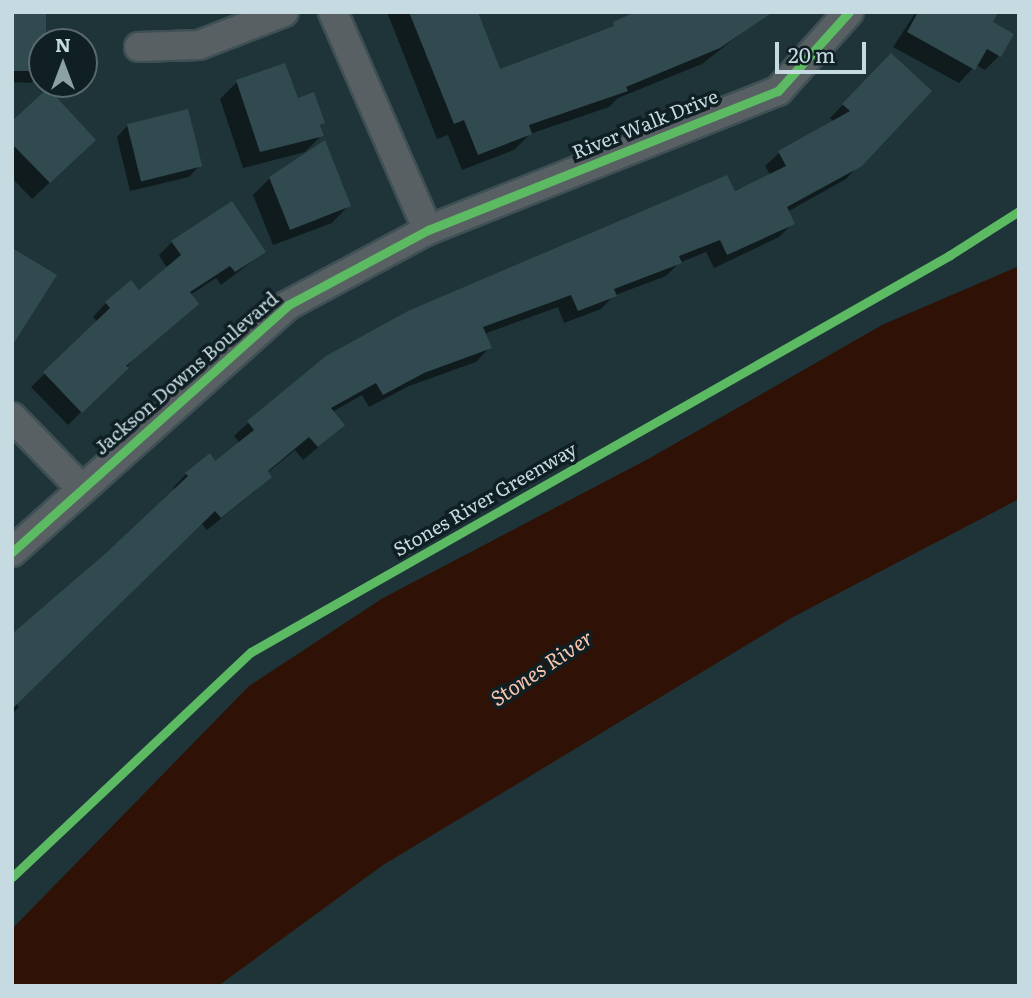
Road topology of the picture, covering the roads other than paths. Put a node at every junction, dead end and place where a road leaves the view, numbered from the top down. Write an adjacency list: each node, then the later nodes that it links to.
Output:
1 (284, 12): 4 (street)
2 (334, 12): 5 (street)
3 (849, 12): 5 (street, River Walk Drive)
4 (139, 47)
5 (428, 230): 7 (street, Jackson Downs Boulevard)
6 (12, 417): 7 (street)
7 (82, 489): 8 (street)
8 (12, 552)

